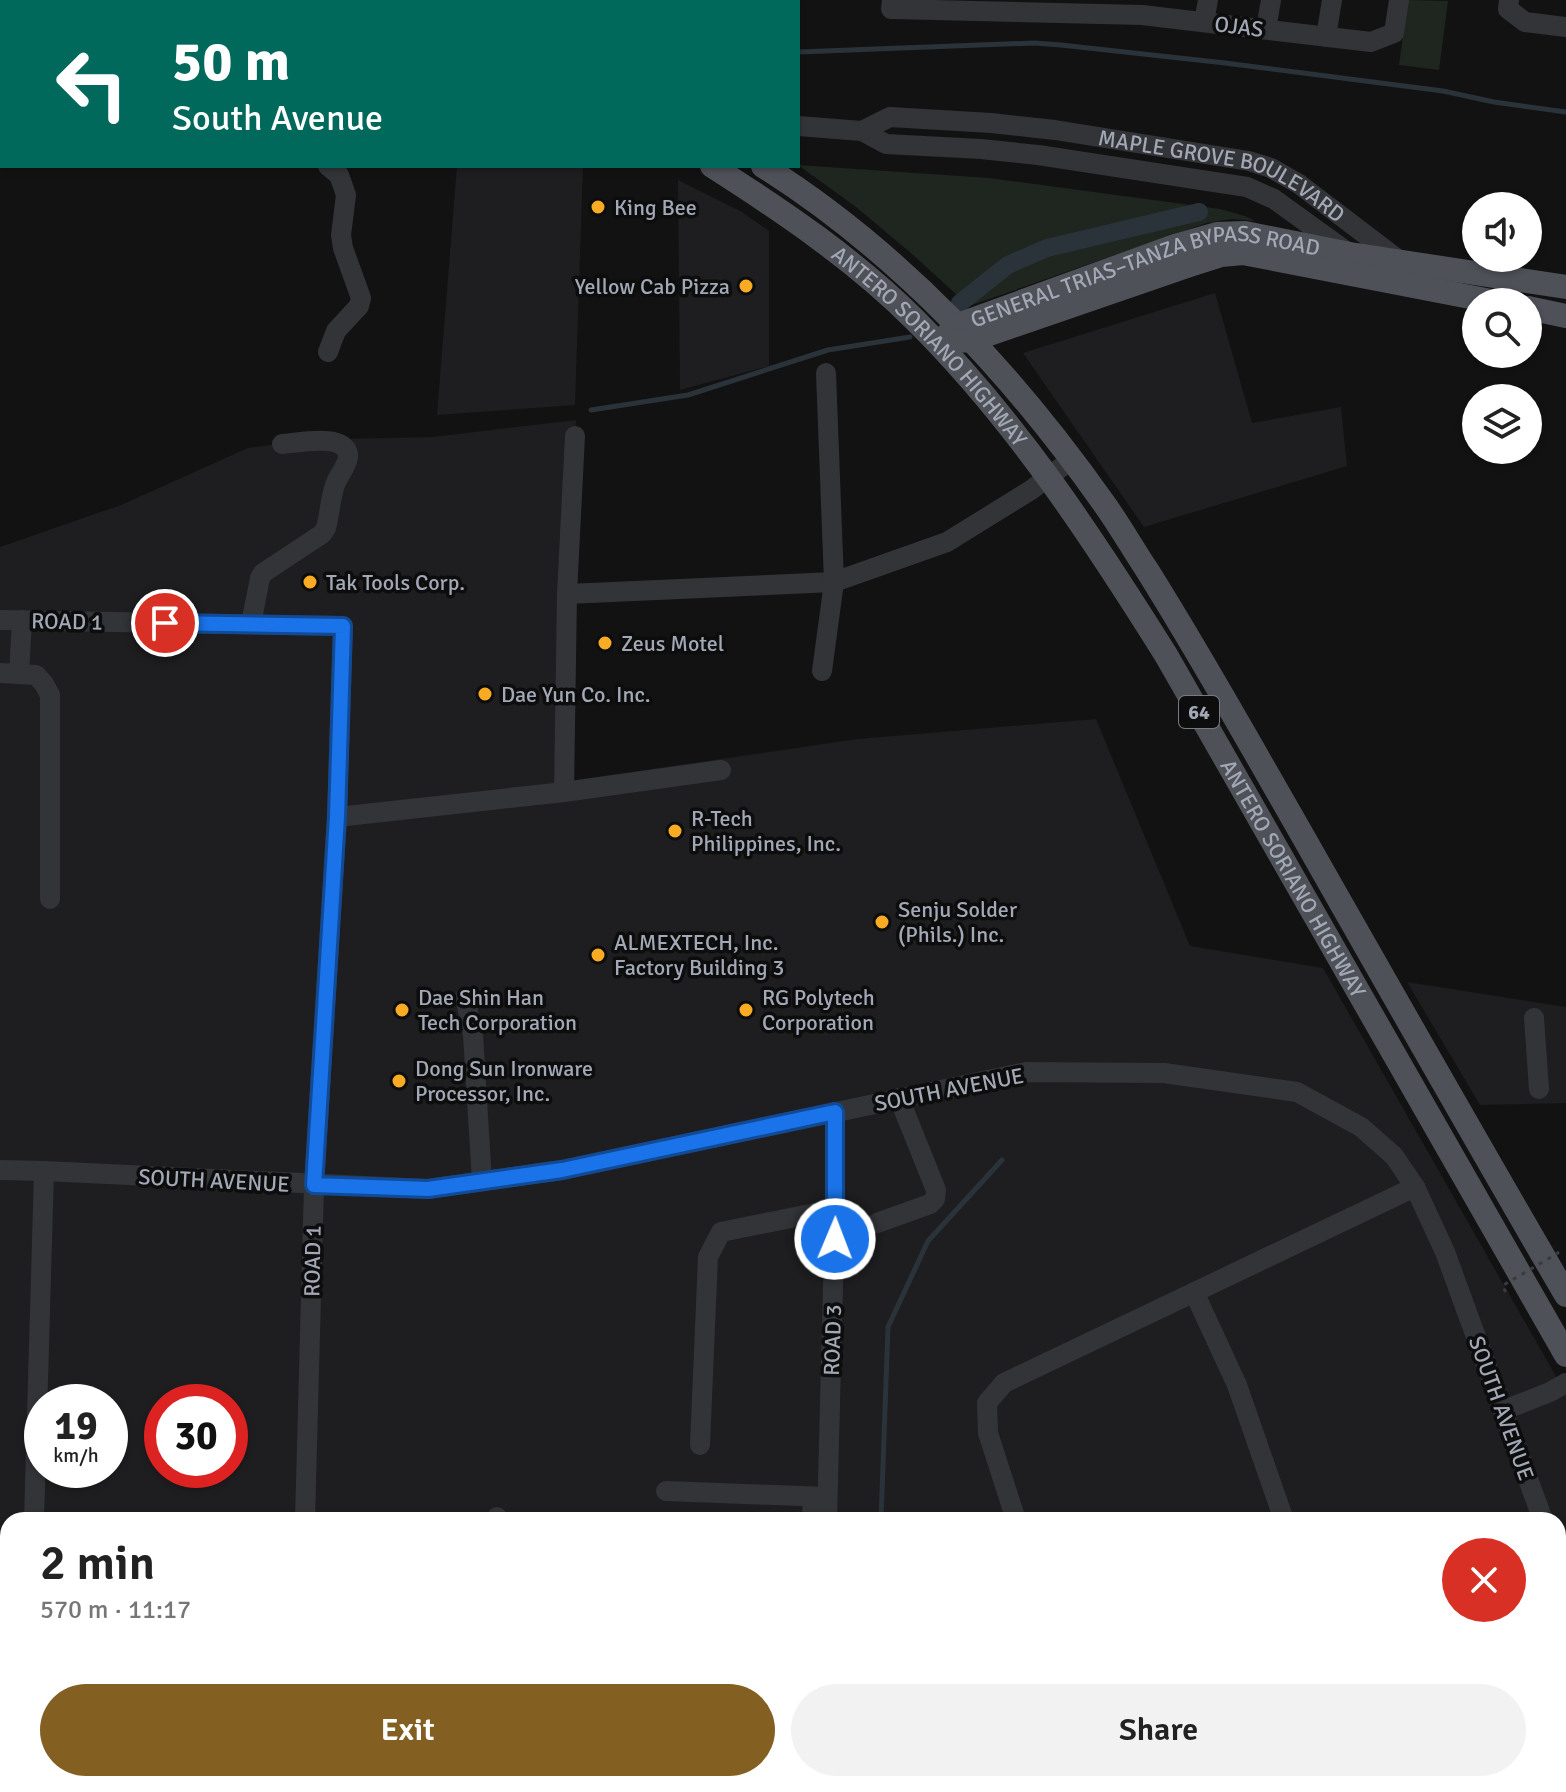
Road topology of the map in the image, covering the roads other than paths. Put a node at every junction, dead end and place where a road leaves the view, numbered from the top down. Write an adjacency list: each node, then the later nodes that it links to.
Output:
1 (1208, 0): 11 (street)
2 (1271, 0): 13 (street)
3 (1332, 0): 14 (street)
4 (1399, 0): 14 (street, OJAS)
5 (1509, 0): 12 (street)
6 (892, 4): 7 (street, OJAS)
7 (962, 5): 8 (street, OJAS)
8 (1028, 6): 9 (street, OJAS)
9 (1086, 7): 10 (street, OJAS)
10 (1144, 7): 11 (street, OJAS)
11 (1204, 22): 13 (street, OJAS)
12 (1566, 27)
13 (1266, 29): 14 (street, OJAS)
14 (1326, 37)
15 (800, 126): 16 (street, MAPLE GROVE BOULEVARD)
16 (862, 131): 20 (street, MAPLE GROVE BOULEVARD); 21 (street, MAPLE GROVE BOULEVARD)
17 (330, 168): 28 (street)
18 (715, 168): 27 (main road, ANTERO SORIANO HIGHWAY / 64)
19 (766, 168): 26 (main road, ANTERO SORIANO HIGHWAY / 64)
20 (1350, 254): 21 (main road, GENERAL TRIAS–TANZA BYPASS ROAD); 26 (main road, GENERAL TRIAS–TANZA BYPASS ROAD)
21 (1397, 271): 22 (main road, MAPLE GROVE BOULEVARD); 23 (main road, MAPLE GROVE BOULEVARD); 26 (main road, GENERAL TRIAS–TANZA BYPASS ROAD)
22 (1566, 287)
23 (1462, 291)
24 (1542, 311): 25 (main road)
25 (1566, 316)
26 (965, 332): 27 (main road, GENERAL TRIAS–TANZA BYPASS ROAD); 32 (main road, ANTERO SORIANO HIGHWAY / 64)
27 (938, 344): 33 (main road, ANTERO SORIANO HIGHWAY / 64)
28 (328, 352)
29 (826, 373): 34 (street)
30 (575, 436): 35 (street)
31 (282, 444): 38 (street)
32 (1071, 460): 33 (street); 58 (main road, ANTERO SORIANO HIGHWAY / 64)
33 (1048, 478): 34 (street); 59 (main road, ANTERO SORIANO HIGHWAY / 64)
34 (834, 582): 35 (street); 39 (street)
35 (567, 594): 42 (street)
36 (0, 620): 37 (street, ROAD 1)
37 (22, 620): 38 (street, ROAD 1); 40 (street)
38 (251, 624): 43 (street, ROAD 1)
39 (822, 671)
40 (10, 673): 44 (street)
41 (721, 770): 42 (street)
42 (564, 792): 43 (street)
43 (337, 817): 53 (street, ROAD 1)
44 (50, 899)
45 (465, 997): 52 (street)
46 (1534, 1018): 47 (street)
47 (1539, 1089)
48 (899, 1098): 49 (street, SOUTH AVENUE); 54 (street, SOUTH AVENUE); 56 (street)
49 (835, 1112): 52 (street, SOUTH AVENUE); 55 (street, ROAD 3)
50 (0, 1170): 51 (street, SOUTH AVENUE)
51 (44, 1171): 53 (street, SOUTH AVENUE); 65 (street)
52 (482, 1181): 53 (street, SOUTH AVENUE)
53 (314, 1185): 66 (street, ROAD 1)
54 (1415, 1187): 57 (street); 61 (street, SOUTH AVENUE)
55 (835, 1209): 62 (street); 64 (street, ROAD 3)
56 (877, 1223)
57 (1194, 1292): 69 (street); 70 (street)
58 (1566, 1295)
59 (1566, 1355)
60 (1566, 1383): 61 (street)
61 (1504, 1410): 71 (street, SOUTH AVENUE)
62 (700, 1445)
63 (666, 1491): 64 (street)
64 (820, 1497): 67 (street); 68 (street, ROAD 3)
65 (34, 1512)
66 (305, 1512)
67 (815, 1512)
68 (825, 1512)
69 (1013, 1512)
70 (1281, 1512)
71 (1540, 1512)

